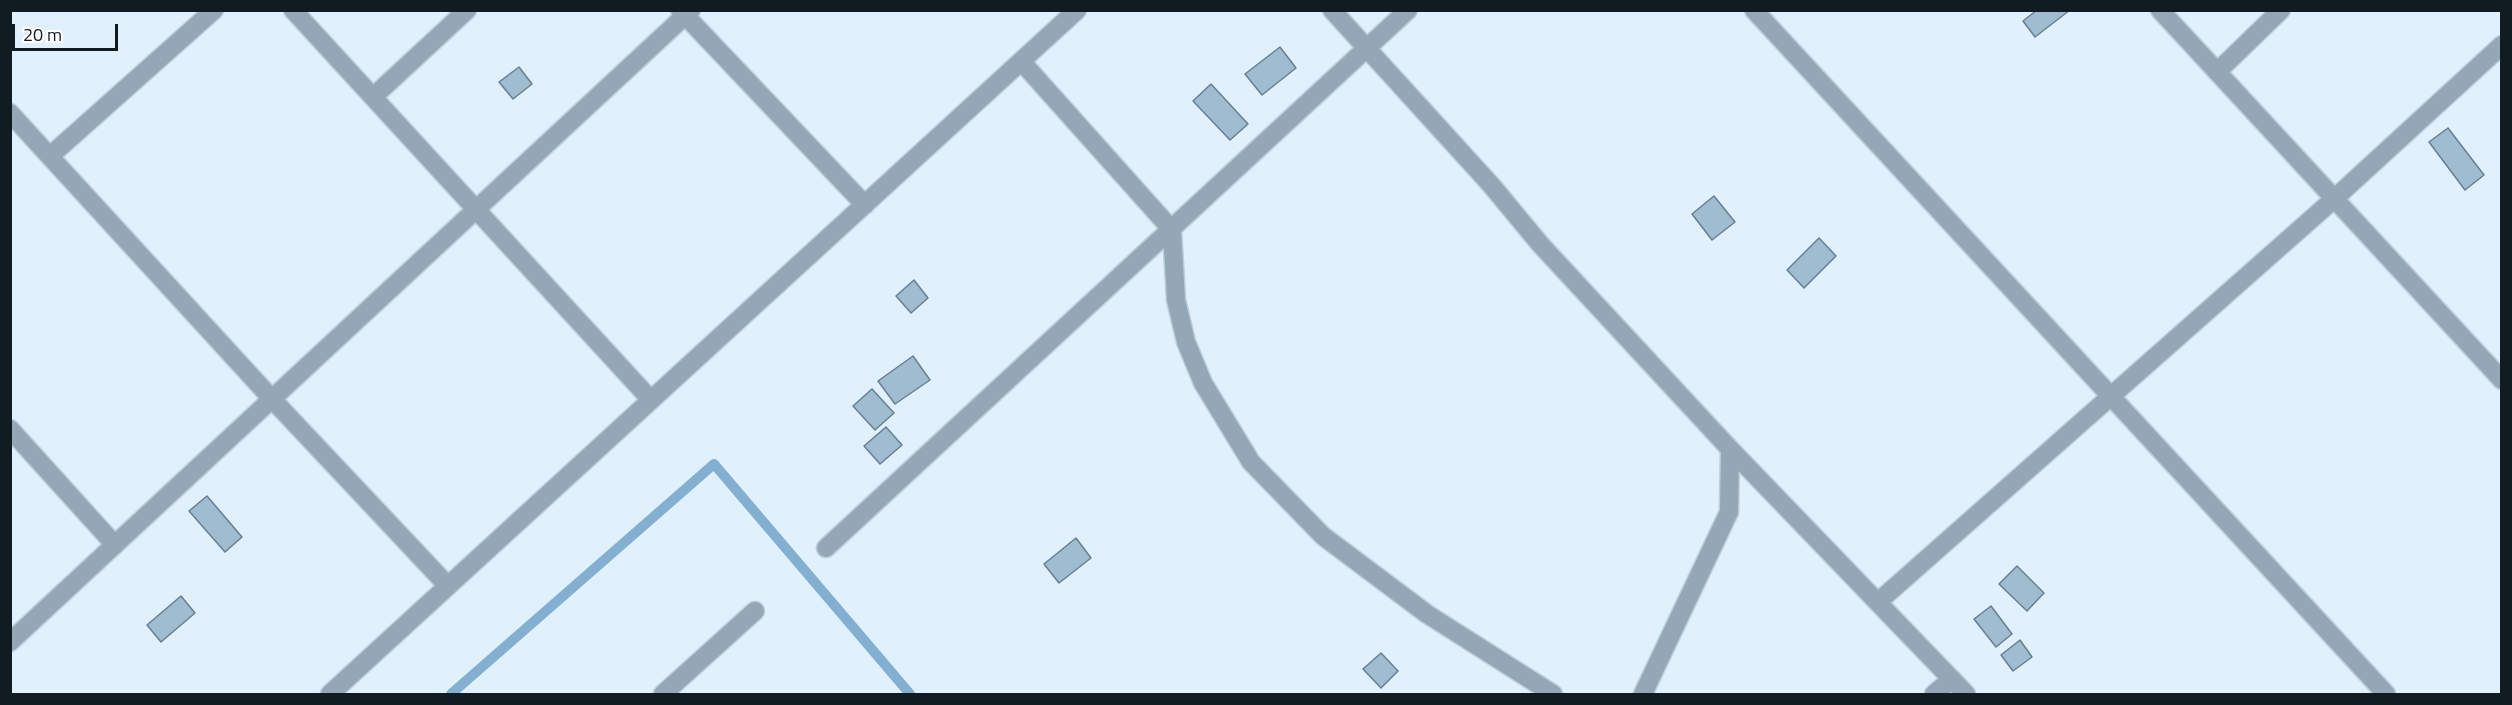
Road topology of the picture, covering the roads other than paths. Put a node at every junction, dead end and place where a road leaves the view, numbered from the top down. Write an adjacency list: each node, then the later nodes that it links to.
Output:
1 (214, 10): 17 (street)
2 (293, 10): 15 (street)
3 (467, 10): 15 (street)
4 (1077, 10): 13 (street)
5 (1332, 10): 12 (street)
6 (1408, 10): 12 (street)
7 (1754, 10): 23 (street)
8 (2160, 10): 14 (street)
9 (2281, 10): 14 (street)
10 (685, 12): 19 (street); 20 (street)
11 (2502, 45): 18 (street)
12 (1368, 48): 21 (street); 27 (street)
13 (1021, 61): 19 (street); 21 (street)
14 (2217, 72): 18 (street)
15 (373, 97): 20 (street)
16 (10, 113): 17 (street)
17 (50, 156): 24 (street)
18 (2334, 199): 22 (street); 23 (street)
19 (865, 205): 25 (street)
20 (476, 210): 24 (street); 25 (street)
21 (1172, 230): 29 (street); 37 (street)
22 (2502, 380)
23 (2112, 396): 31 (street); 41 (street)
24 (272, 399): 28 (street); 30 (street)
25 (651, 400): 30 (street)
26 (12, 435): 28 (street)
27 (1730, 448): 31 (street); 38 (street)
28 (115, 545): 33 (street)
29 (826, 548)
30 (448, 586): 35 (street)
31 (1878, 602): 34 (street)
32 (755, 611): 36 (street)
33 (10, 642)
34 (1952, 679): 39 (street); 40 (street)
35 (330, 694)
36 (663, 694)
37 (1553, 694)
38 (1643, 694)
39 (1934, 694)
40 (1966, 694)
41 (2386, 694)

